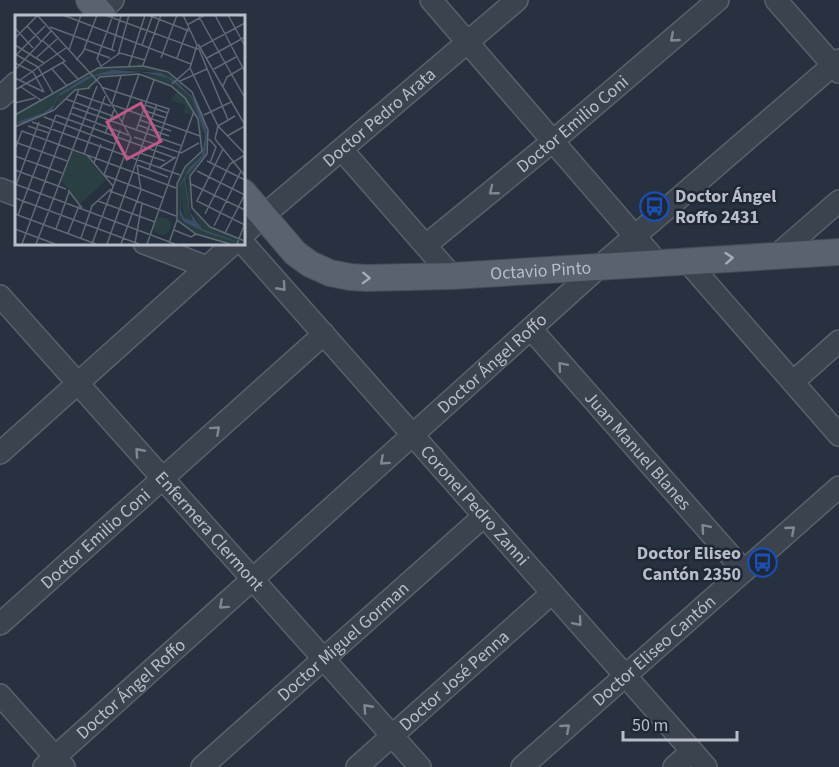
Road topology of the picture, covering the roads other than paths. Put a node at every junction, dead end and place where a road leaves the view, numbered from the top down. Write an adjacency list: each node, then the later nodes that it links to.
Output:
1 (431, 0): 5 (street)
2 (518, 0): 5 (street, Doctor Pedro Arata)
3 (718, 0): 9 (street, Doctor Emilio Coni, one-way to 9)
4 (776, 0): 6 (street)
5 (468, 42): 9 (street); 10 (street, Doctor Pedro Arata)
6 (837, 66): 17 (street, Doctor Ángel Roffo)
7 (15, 84): 8 (street)
8 (0, 98)
9 (553, 141): 17 (street); 21 (street, Doctor Emilio Coni, one-way to 21)
10 (342, 150): 15 (street, Doctor Pedro Arata); 21 (street)
11 (0, 189): 13 (street)
12 (244, 193): 15 (main road)
13 (15, 195)
14 (839, 201): 23 (street)
15 (263, 216): 16 (street, Doctor Pedro Arata); 28 (main road, Octavio Pinto, one-way to 28)
16 (244, 234)
17 (635, 237): 25 (street); 27 (street, Doctor Ángel Roffo)
18 (147, 244): 26 (street)
19 (233, 244): 26 (street)
20 (244, 244): 31 (street, Coronel Pedro Zanni, one-way to 31)
21 (426, 245): 28 (street)
22 (839, 252): 23 (main road, Octavio Pinto)
23 (777, 255): 24 (main road, Octavio Pinto, one-way to 23)
24 (687, 261): 25 (main road, Octavio Pinto); 33 (street)
25 (658, 263): 27 (main road, Octavio Pinto)
26 (207, 267): 34 (street)
27 (599, 267): 28 (main road, Octavio Pinto); 30 (street, Doctor Ángel Roffo)
28 (452, 276)
29 (0, 296): 34 (street, Enfermera Clermont)
30 (531, 329): 35 (street, Doctor Ángel Roffo); 41 (street, Juan Manuel Blanes, one-way to 30)
31 (324, 334): 35 (street, Coronel Pedro Zanni); 38 (street, Doctor Emilio Coni, one-way to 31)
32 (839, 341): 33 (street)
33 (793, 382): 36 (street)
34 (78, 383): 37 (street); 38 (street, Enfermera Clermont, one-way to 34)
35 (413, 435): 40 (street, Coronel Pedro Zanni); 42 (street, Doctor Ángel Roffo, one-way to 42)
36 (839, 435)
37 (0, 453)
38 (162, 478): 42 (street, Enfermera Clermont); 44 (street, Doctor Emilio Coni)
39 (839, 487): 41 (street, Doctor Eliseo Cantón, one-way to 39)
40 (484, 516): 43 (street, Coronel Pedro Zanni); 45 (street, Doctor Miguel Gorman)
41 (744, 571): 46 (street, Doctor Eliseo Cantón)
42 (252, 579): 45 (street, Enfermera Clermont); 50 (street, Doctor Ángel Roffo, one-way to 50)
43 (552, 593): 46 (street, Coronel Pedro Zanni, one-way to 46); 48 (street, Doctor José Penna)
44 (0, 624)
45 (323, 659): 48 (street, Enfermera Clermont, one-way to 45); 51 (street, Doctor Miguel Gorman)
46 (626, 676): 49 (street, Coronel Pedro Zanni); 54 (street, Doctor Eliseo Cantón, one-way to 46)
47 (0, 695): 50 (street)
48 (392, 736): 52 (street, Doctor José Penna); 53 (street, Enfermera Clermont)
49 (699, 759): 55 (street)
50 (54, 764)
51 (202, 767)
52 (357, 767)
53 (420, 767)
54 (522, 767)
55 (674, 767)

